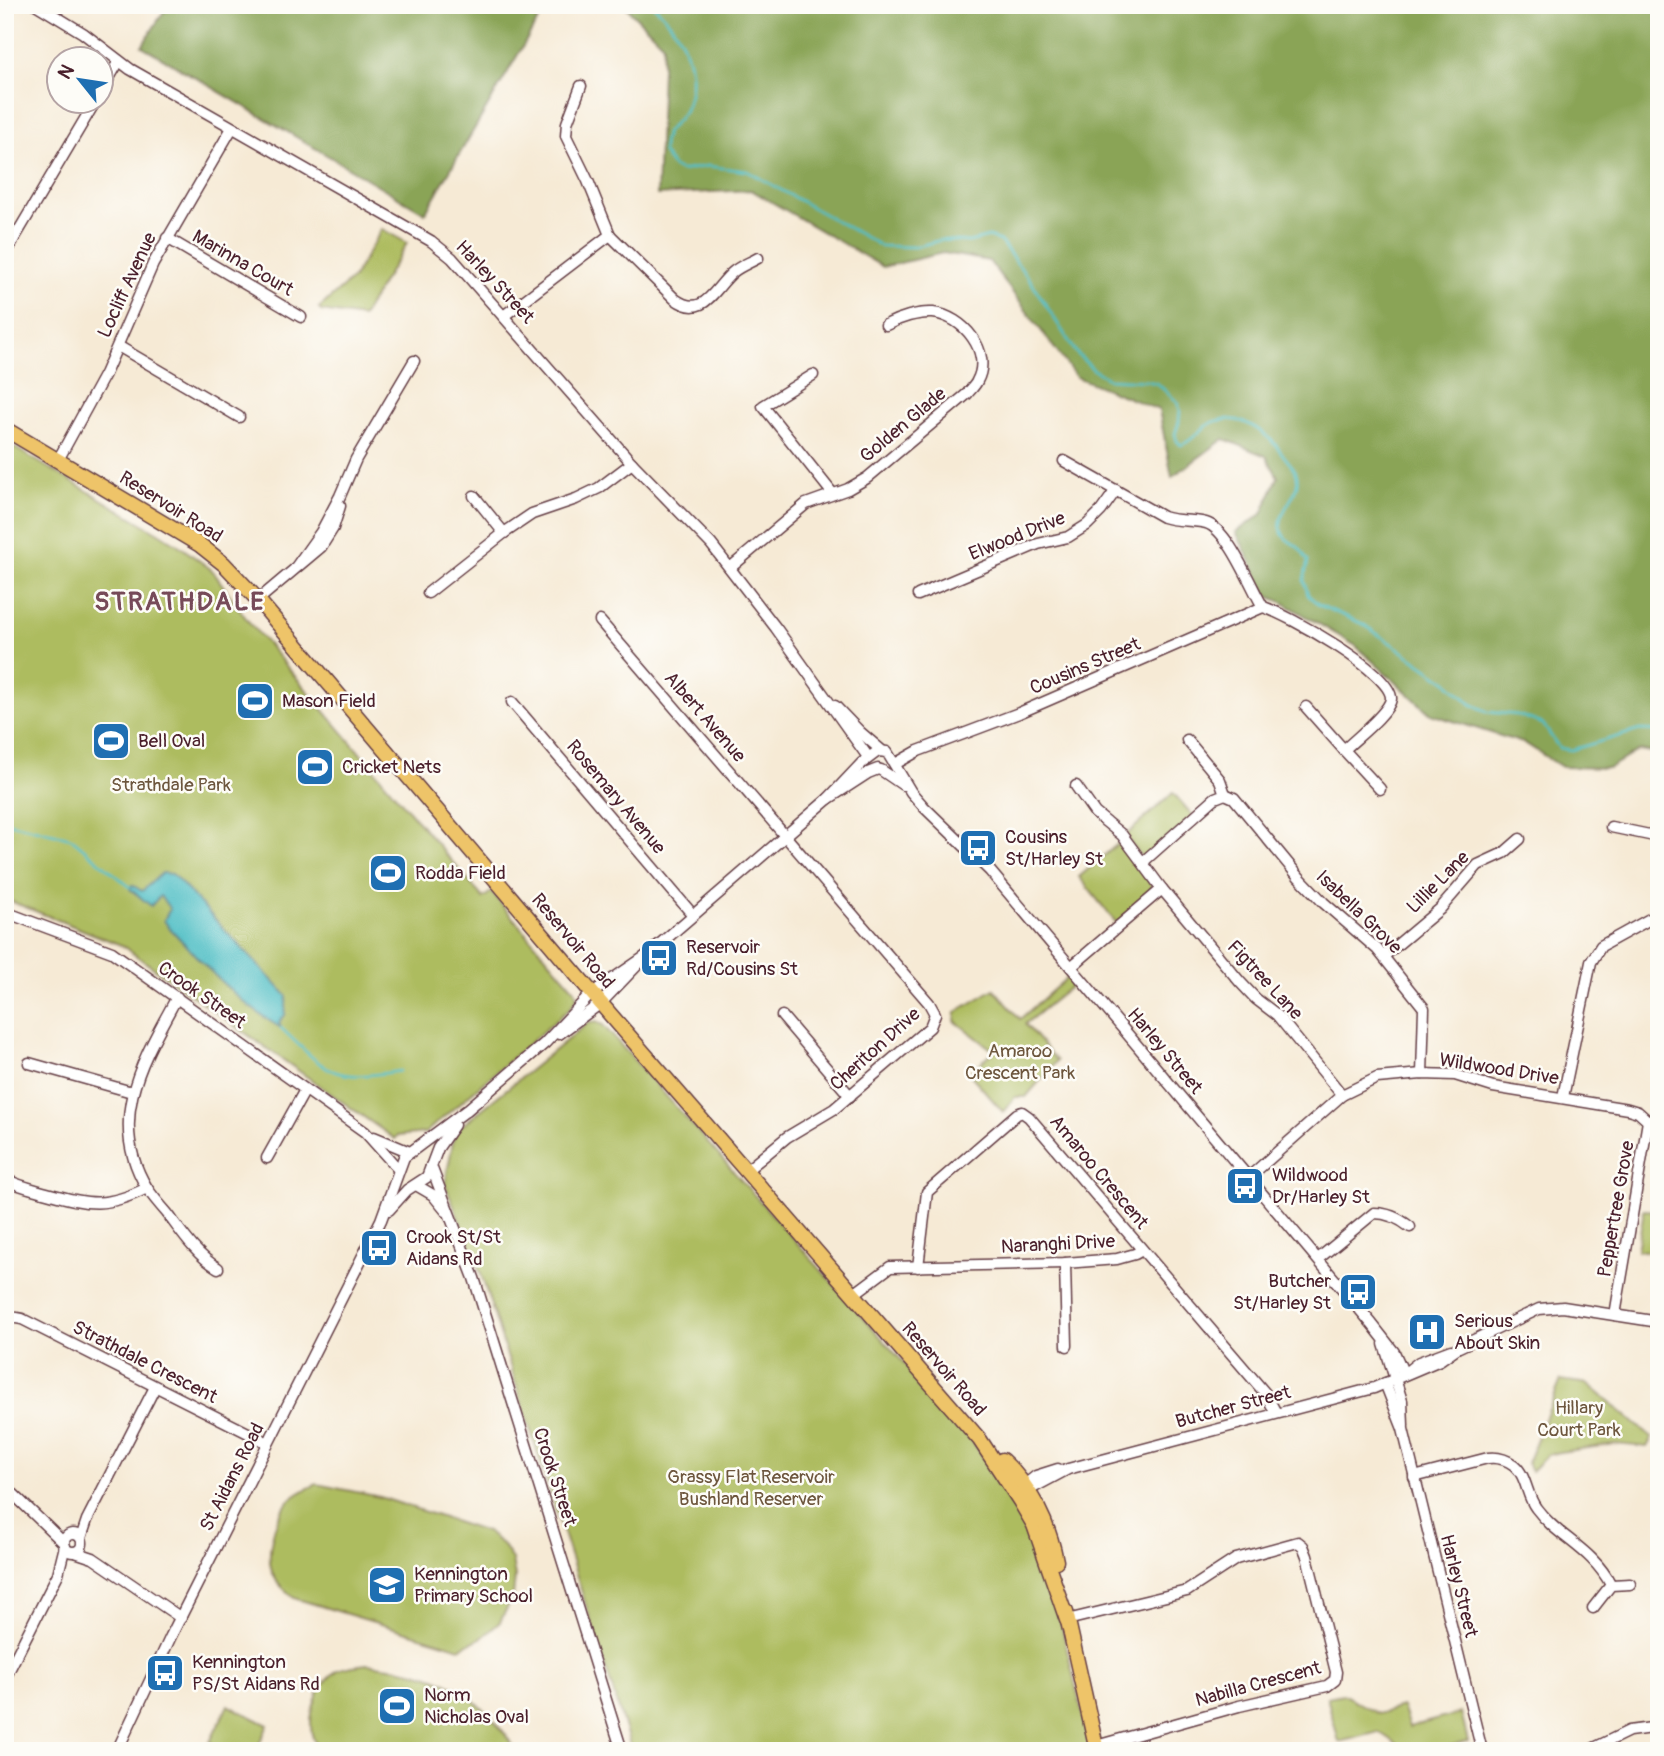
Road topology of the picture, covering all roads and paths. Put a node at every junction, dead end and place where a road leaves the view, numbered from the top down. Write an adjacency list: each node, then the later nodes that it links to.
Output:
1 (37, 5): 2 (street, Harley Street)
2 (119, 61): 3 (street); 6 (street, Harley Street)
3 (116, 66)
4 (581, 86): 7 (street)
5 (87, 116): 9 (street)
6 (232, 128): 8 (street, Locliff Avenue); 11 (street, Harley Street)
7 (610, 235): 10 (street); 11 (street)
8 (167, 239): 12 (street, Marinna Court); 14 (street, Locliff Avenue)
9 (5, 254)
10 (758, 258)
11 (505, 315): 21 (street, Harley Street)
12 (301, 317)
13 (886, 325): 23 (street, Golden Glade)
14 (118, 346): 17 (street); 19 (street, Locliff Avenue)
15 (414, 361): 29 (street)
16 (813, 375): 23 (street)
17 (239, 417)
18 (5, 429): 19 (main road, Reservoir Road)
19 (58, 460): 29 (main road, Reservoir Road)
20 (1064, 461): 22 (street)
21 (632, 463): 25 (street); 26 (street, Harley Street)
22 (1116, 490): 28 (street, Elwood Drive); 30 (street)
23 (833, 494): 26 (street, Golden Glade)
24 (474, 496): 25 (street)
25 (504, 533): 27 (street)
26 (730, 568): 32 (street, Harley Street)
27 (428, 593)
28 (918, 595)
29 (258, 600): 59 (main road, Reservoir Road)
30 (1263, 607): 36 (street); 38 (street, Cousins Street)
31 (600, 621): 48 (street, Albert Avenue)
32 (828, 699): 37 (street, Harley Street); 39 (street, Harley Street)
33 (512, 702): 55 (street, Rosemary Avenue)
34 (1306, 707): 36 (street)
35 (1187, 740): 45 (street, Isabella Grove)
36 (1344, 750): 43 (street)
37 (883, 751): 38 (street, Cousins Street); 39 (street); 40 (street, Harley Street)
38 (918, 751): 40 (street, Cousins Street)
39 (868, 758): 41 (street, Harley Street); 46 (street)
40 (895, 765): 41 (street, Cousins Street); 44 (street, Harley Street)
41 (880, 770): 44 (street, Harley Street); 46 (street)
42 (1076, 786): 51 (street, Figtree Lane)
43 (1380, 789)
44 (911, 792): 57 (street, Harley Street)
45 (1225, 794): 51 (street); 56 (street, Isabella Grove)
46 (828, 799): 48 (street)
47 (1611, 827): 49 (street)
48 (784, 836): 55 (street); 66 (street, Cheriton Drive)
49 (1659, 837)
50 (1520, 839): 56 (street, Lillie Lane)
51 (1143, 863): 52 (street, Figtree Lane)
52 (1162, 889): 57 (street); 65 (street, Figtree Lane)
53 (5, 912): 58 (street, Crook Street)
54 (1659, 914): 67 (street)
55 (693, 915): 59 (street)
56 (1384, 956): 62 (street, Isabella Grove)
57 (1071, 967): 76 (street, Harley Street)
58 (177, 997): 63 (street, Crook Street); 64 (street)
59 (597, 998): 68 (street); 75 (main road, Reservoir Road)
60 (782, 1016): 66 (street)
61 (29, 1063): 64 (street)
62 (1422, 1074): 65 (street, Wildwood Drive); 67 (street, Wildwood Drive)
63 (305, 1090): 70 (street, Crook Street); 72 (street)
64 (132, 1092): 79 (street)
65 (1342, 1095): 76 (street, Wildwood Drive)
66 (850, 1096): 75 (street, Cheriton Drive)
67 (1563, 1097): 69 (street, Wildwood Drive)
68 (467, 1110): 71 (street); 73 (street)
69 (1654, 1119): 89 (street, Peppertree Grove)
70 (365, 1132): 71 (street, Crook Street); 74 (street, Crook Street)
71 (411, 1152): 73 (street); 74 (street)
72 (267, 1158)
73 (431, 1166): 78 (street); 80 (street, Crook Street)
74 (398, 1170): 78 (street); 81 (street, St Aidans Road)
75 (747, 1170): 88 (main road, Reservoir Road)
76 (1248, 1178): 84 (street, Harley Street)
77 (5, 1179): 79 (street)
78 (415, 1185): 80 (street, Crook Street); 81 (street, St Aidans Road)
79 (147, 1188): 87 (street)
80 (450, 1216): 110 (street, Crook Street)
81 (381, 1220): 96 (street, St Aidans Road)
82 (1410, 1227): 84 (street)
83 (1142, 1250): 85 (street, Naranghi Drive); 86 (street, Amaroo Crescent); 95 (street, Naranghi Drive)
84 (1318, 1259): 93 (street, Harley Street)
85 (1065, 1263): 86 (street, Naranghi Drive); 92 (street)
86 (918, 1267): 88 (street, Naranghi Drive)
87 (218, 1268)
88 (854, 1294): 99 (main road, Reservoir Road)
89 (1615, 1315): 91 (street, Butcher Street); 93 (street, Butcher Street)
90 (5, 1320): 94 (street, Strathdale Crescent)
91 (1659, 1322)
92 (1067, 1346)
93 (1395, 1379): 95 (street, Butcher Street); 97 (street, Harley Street)
94 (155, 1387): 96 (street, Strathdale Crescent); 100 (street)
95 (1276, 1413): 99 (street, Butcher Street)
96 (268, 1443): 104 (street, St Aidans Road)
97 (1414, 1477): 102 (street); 111 (street, Harley Street)
98 (5, 1486): 100 (street)
99 (1022, 1490): 105 (main road, Reservoir Road)
100 (73, 1543): 104 (street); 106 (street)
101 (1630, 1584): 102 (street)
102 (1611, 1585): 103 (street)
103 (1593, 1608)
104 (181, 1618): 109 (street, St Aidans Road)
105 (1067, 1620): 108 (main road, Reservoir Road); 108 (street, Nabilla Crescent)
106 (5, 1678)
107 (1659, 1727): 112 (street)
108 (1097, 1748)
109 (117, 1751)
110 (622, 1751)
111 (1482, 1751)
112 (1588, 1751)

